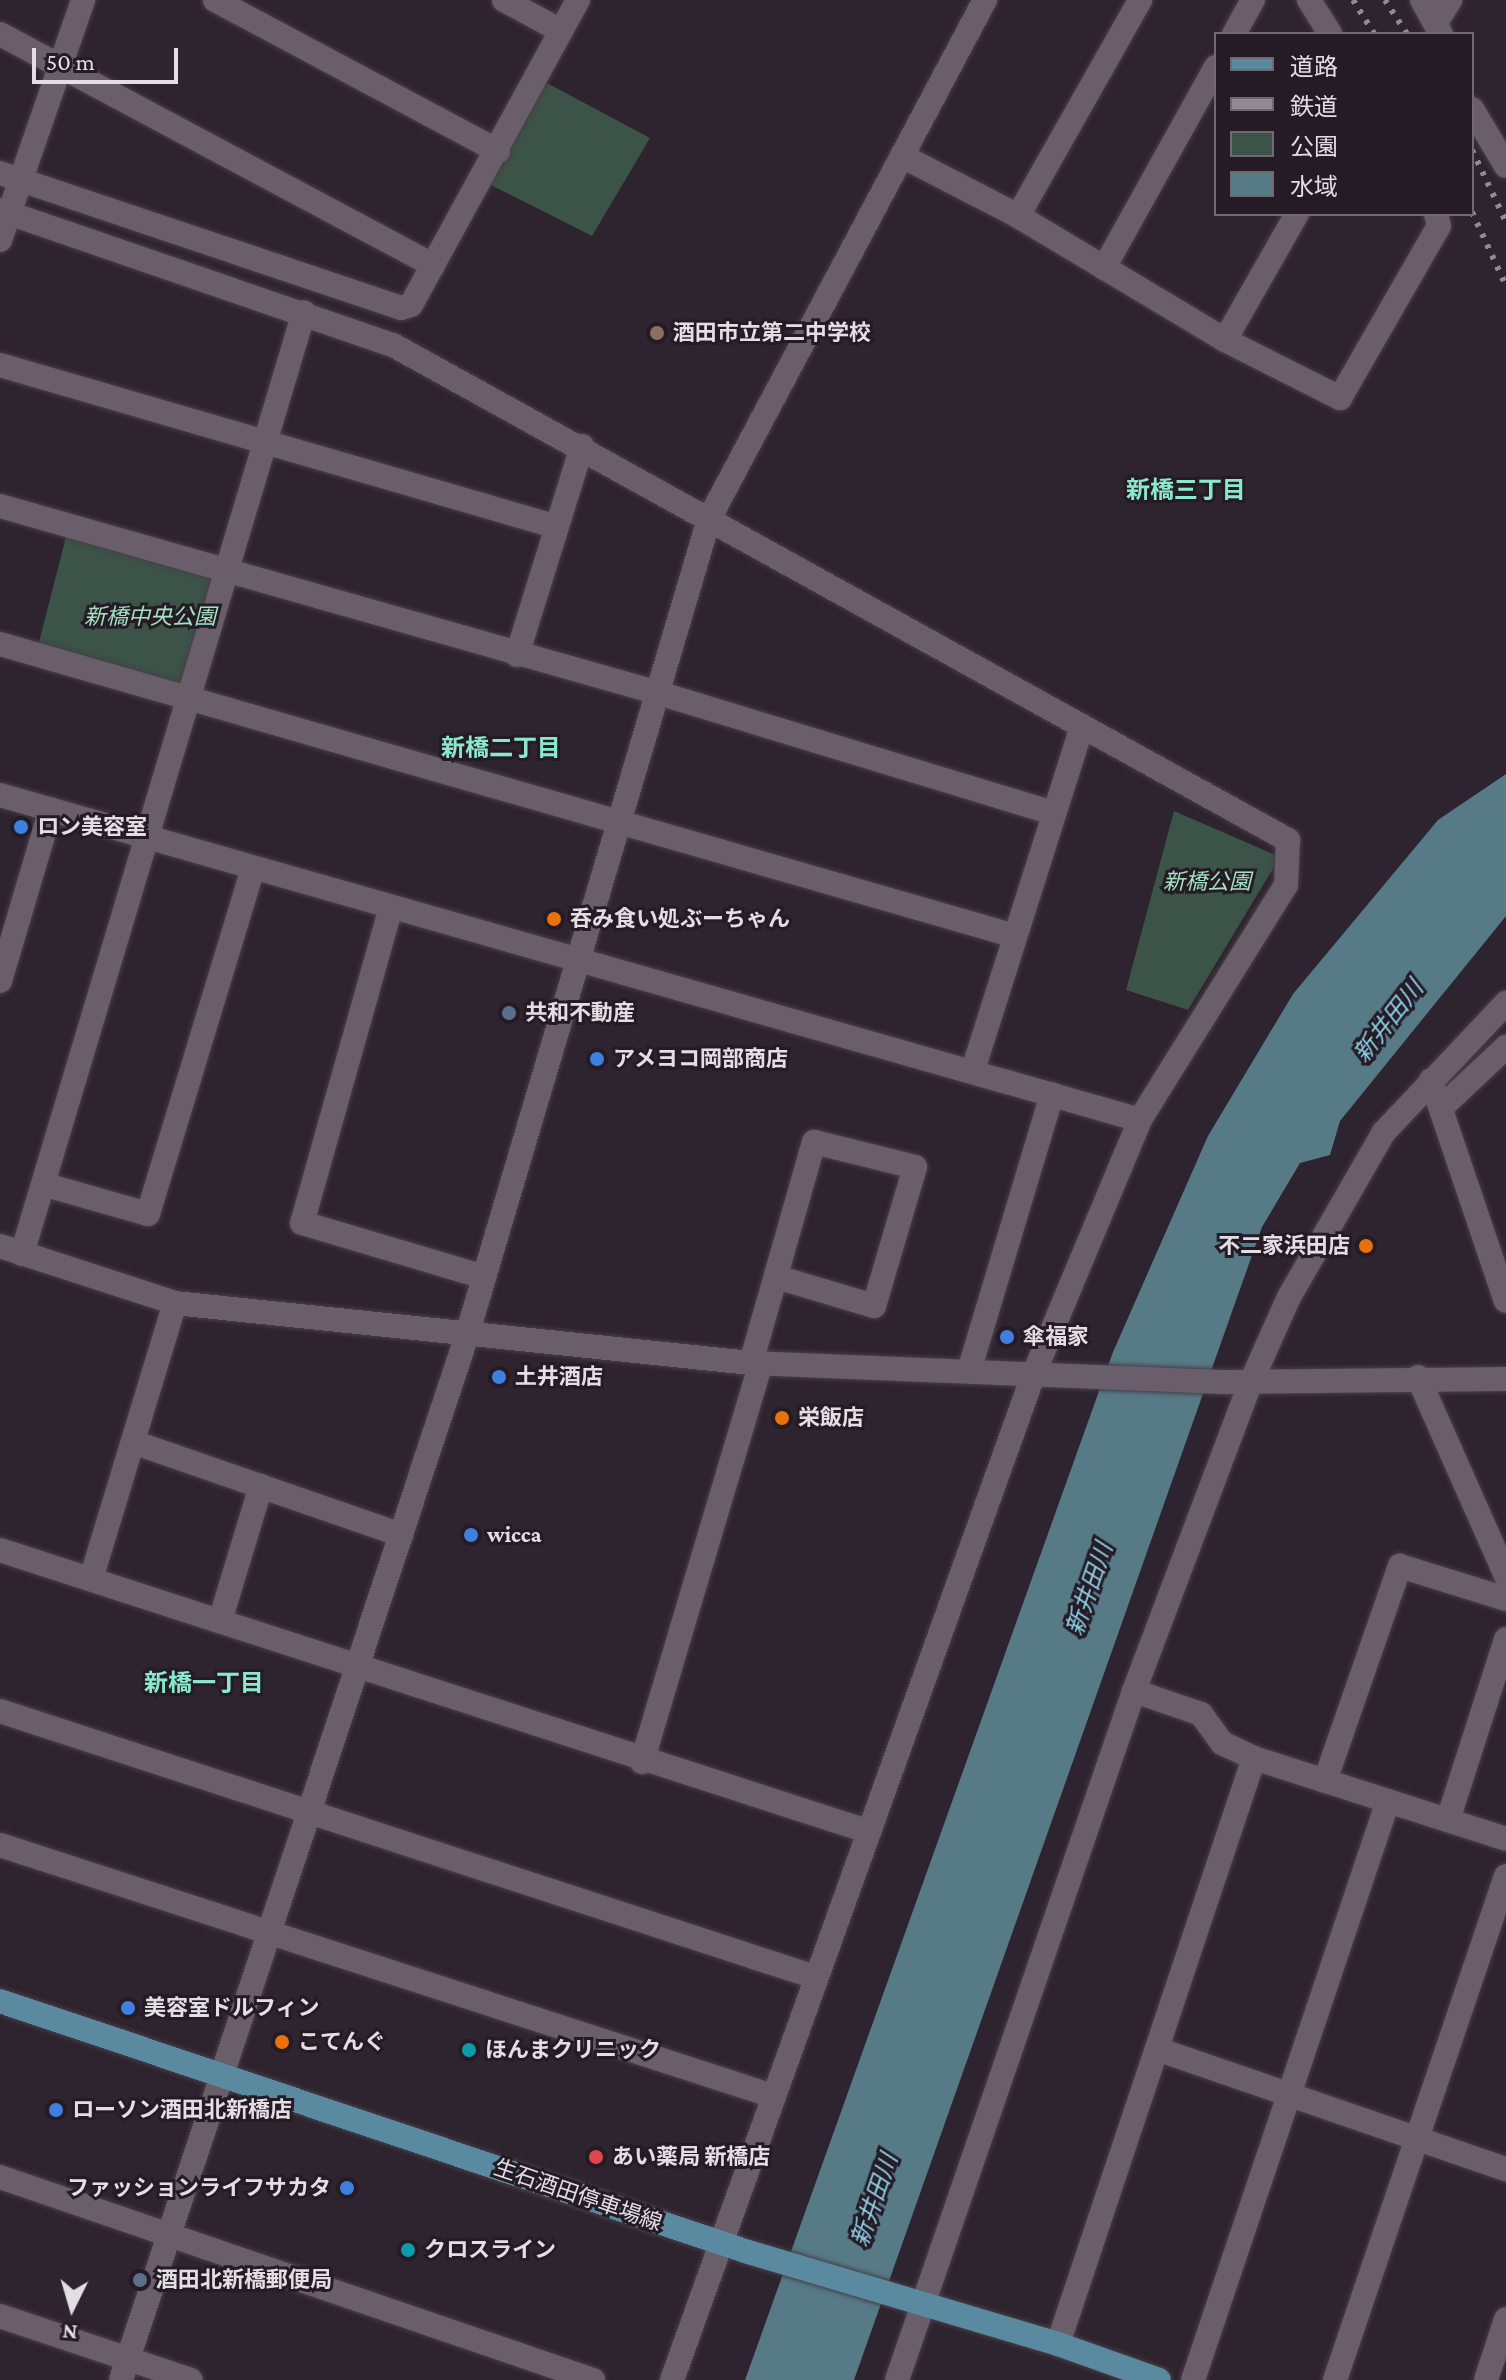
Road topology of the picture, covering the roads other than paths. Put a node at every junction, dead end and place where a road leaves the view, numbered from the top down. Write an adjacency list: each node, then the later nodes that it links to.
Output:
1 (83, 0): 16 (street)
2 (215, 0): 19 (street)
3 (504, 0): 12 (street)
4 (578, 0): 12 (street)
5 (985, 0): 20 (street)
6 (1140, 0): 24 (street)
7 (1253, 0): 13 (street)
8 (1309, 0): 14 (street)
9 (1422, 0): 11 (street)
10 (1450, 0): 11 (street)
11 (1439, 28)
12 (561, 31): 19 (street)
13 (1235, 32)
14 (1329, 32)
15 (0, 34): 16 (street)
16 (59, 67): 22 (street); 28 (street)
17 (1214, 71): 29 (street)
18 (1474, 112): 21 (street)
19 (498, 151): 28 (street)
20 (902, 156): 24 (street); 38 (street)
21 (1506, 166)
22 (10, 177): 23 (street); 30 (street)
23 (4, 212): 27 (street); 31 (street)
24 (1018, 216): 29 (street)
25 (1296, 216): 32 (street)
26 (1436, 216): 32 (street)
27 (0, 240)
28 (433, 265): 30 (street)
29 (1104, 268): 32 (street)
30 (401, 308): 33 (street)
31 (304, 312): 33 (street); 35 (street)
32 (1225, 340)
33 (393, 345): 36 (street)
34 (0, 365): 35 (street)
35 (267, 443): 39 (street); 40 (street)
36 (582, 446): 38 (street); 39 (street)
37 (0, 506): 40 (street)
38 (709, 519): 43 (street); 45 (street)
39 (554, 526): 42 (street)
40 (229, 572): 42 (street); 44 (street)
41 (0, 644): 44 (street)
42 (517, 655): 43 (street)
43 (655, 692): 48 (street); 49 (street)
44 (192, 700): 49 (street); 50 (street)
45 (1082, 726): 48 (street); 62 (street)
46 (0, 795): 47 (street)
47 (51, 809): 50 (street); 55 (street)
48 (1054, 813): 53 (street)
49 (617, 821): 53 (street); 54 (street)
50 (149, 837): 51 (street); 63 (street)
51 (253, 869): 52 (street); 63 (street)
52 (391, 907): 54 (street); 65 (street)
53 (1015, 936): 58 (street)
54 (579, 962): 58 (street); 65 (street)
55 (0, 981)
56 (1506, 1003): 59 (street)
57 (1506, 1047): 61 (street)
58 (973, 1070): 60 (street)
59 (1431, 1080): 61 (street); 75 (street)
60 (1052, 1094): 62 (street); 71 (street)
61 (1442, 1107): 67 (street)
62 (1140, 1120): 72 (street)
63 (46, 1185): 64 (street)
64 (11, 1250): 68 (street)
65 (484, 1277): 69 (street)
66 (777, 1277): 66 (street); 70 (street)
67 (1505, 1296)
68 (175, 1303): 69 (street); 76 (street)
69 (467, 1335): 70 (street); 78 (street)
70 (756, 1364): 71 (street); 89 (street)
71 (969, 1371): 72 (street)
72 (1034, 1373): 75 (street); 94 (street)
73 (1418, 1377): 74 (street); 75 (street); 80 (street)
74 (1506, 1379)
75 (1240, 1382): 86 (street)
76 (133, 1442): 77 (street); 81 (street)
77 (261, 1486): 78 (street); 83 (street)
78 (401, 1535): 85 (street)
79 (0, 1550): 81 (street)
80 (1506, 1576)
81 (91, 1579): 83 (street)
82 (1506, 1599): 90 (street)
83 (220, 1621): 85 (street)
84 (1506, 1639): 93 (street)
85 (357, 1666): 89 (street); 92 (street)
86 (1134, 1691): 88 (street); 110 (street)
87 (0, 1711): 92 (street)
88 (1254, 1758): 90 (street); 101 (street)
89 (642, 1762): 94 (street)
90 (1325, 1781): 91 (street)
91 (1388, 1801): 93 (street); 104 (street)
92 (309, 1812): 98 (street); 99 (street)
93 (1448, 1820): 95 (street)
94 (867, 1831): 99 (street)
95 (1506, 1839)
96 (0, 1845): 98 (street)
97 (1506, 1876): 105 (street)
98 (270, 1933): 102 (street); 103 (street)
99 (815, 1977): 103 (street)
100 (0, 2001): 102 (main road, 生石酒田停車場線)
101 (1157, 2049): 104 (street); 113 (street)
102 (222, 2075): 108 (street); 109 (main road, 生石酒田停車場線)
103 (773, 2096): 109 (street)
104 (1287, 2096): 105 (street); 120 (street)
105 (1416, 2140): 106 (street); 121 (street)
106 (1506, 2169)
107 (0, 2177): 108 (street)
108 (169, 2236): 114 (street); 116 (street)
109 (721, 2243): 110 (main road, 生石酒田停車場線); 117 (street)
110 (914, 2300): 113 (main road, 生石酒田停車場線); 118 (street)
111 (0, 2316): 114 (street)
112 (1506, 2319): 122 (street)
113 (1058, 2344): 119 (main road, 生石酒田停車場線)
114 (124, 2369): 115 (street)
115 (191, 2380)
116 (593, 2380)
117 (672, 2380)
118 (897, 2380)
119 (1159, 2380)
120 (1193, 2380)
121 (1335, 2380)
122 (1486, 2380)

